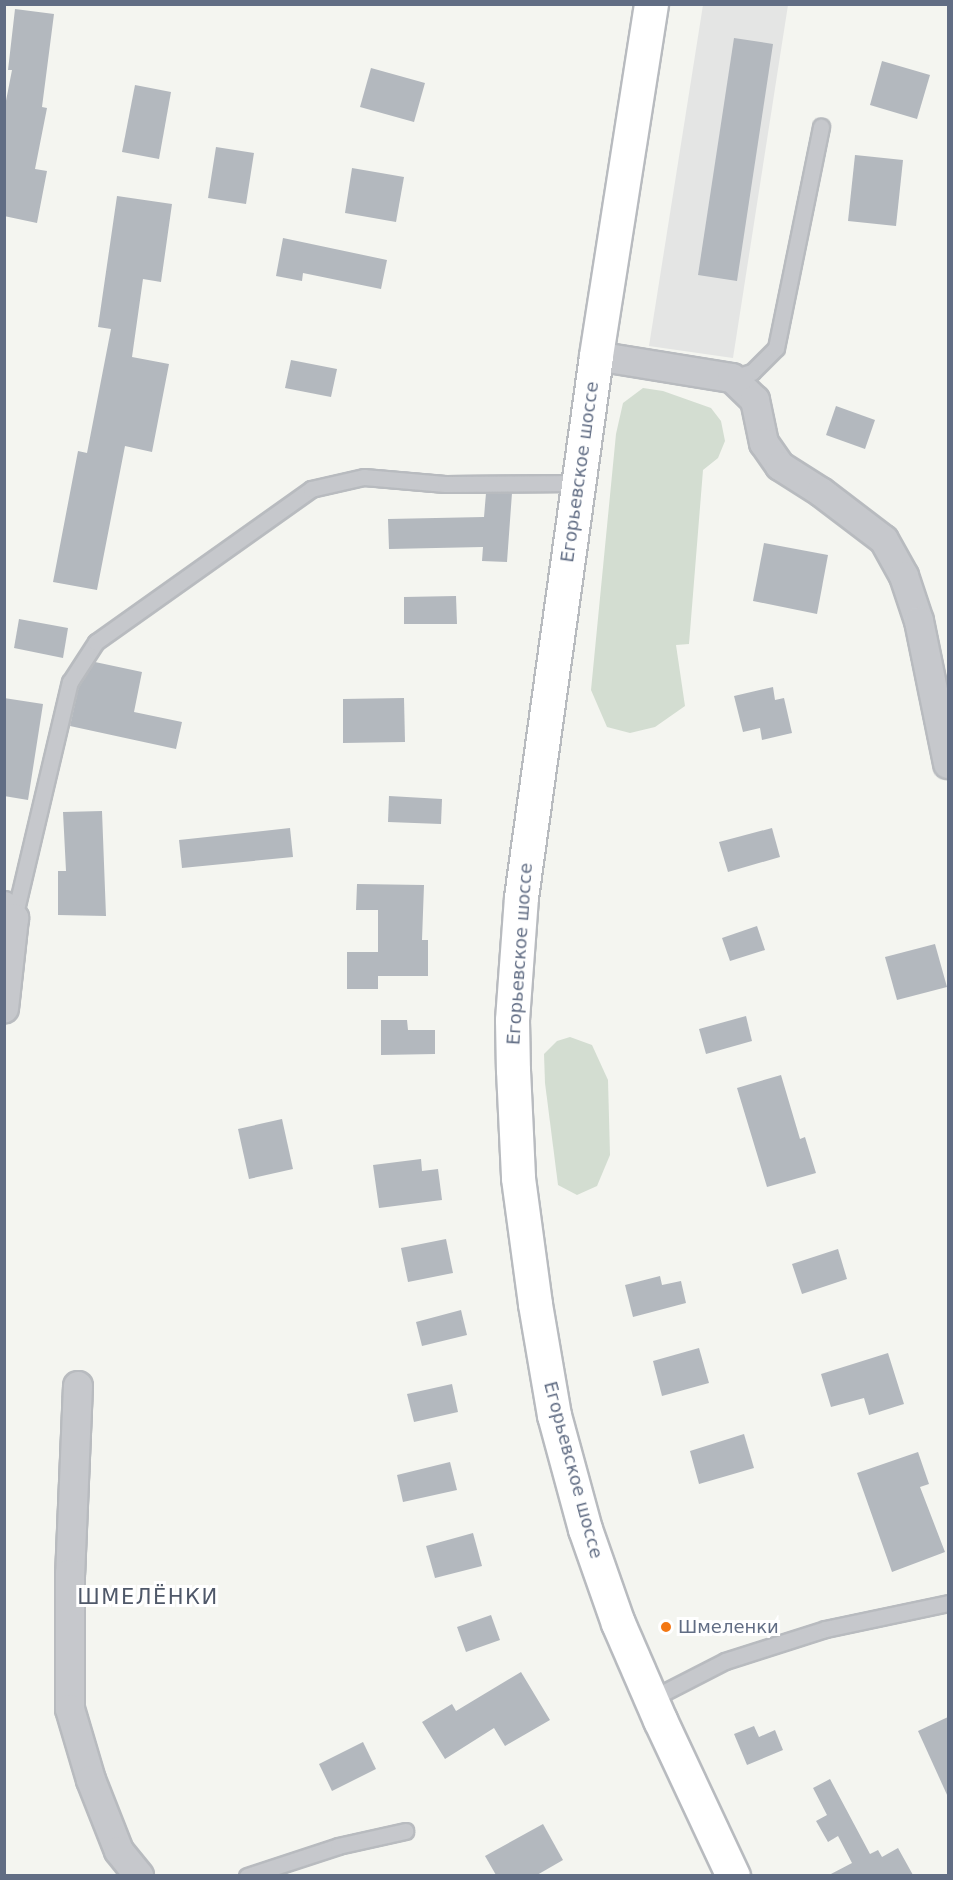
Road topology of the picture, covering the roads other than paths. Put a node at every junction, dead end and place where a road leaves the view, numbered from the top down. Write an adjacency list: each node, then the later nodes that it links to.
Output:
1 (651, 4): 3 (main road, Егорьевское шоссе)
2 (821, 127): 4 (lane)
3 (596, 356): 4 (street); 5 (main road, Егорьевское шоссе)
4 (732, 378): 6 (street)
5 (579, 483): 7 (lane); 11 (main road, Егорьевское шоссе)
6 (948, 764)
7 (9, 912): 8 (street)
8 (4, 1008)
9 (78, 1386): 13 (street)
10 (948, 1604): 11 (lane)
11 (651, 1699): 15 (main road, Егорьевское шоссе)
12 (405, 1831): 14 (lane)
13 (139, 1875)
14 (247, 1875)
15 (733, 1875)

